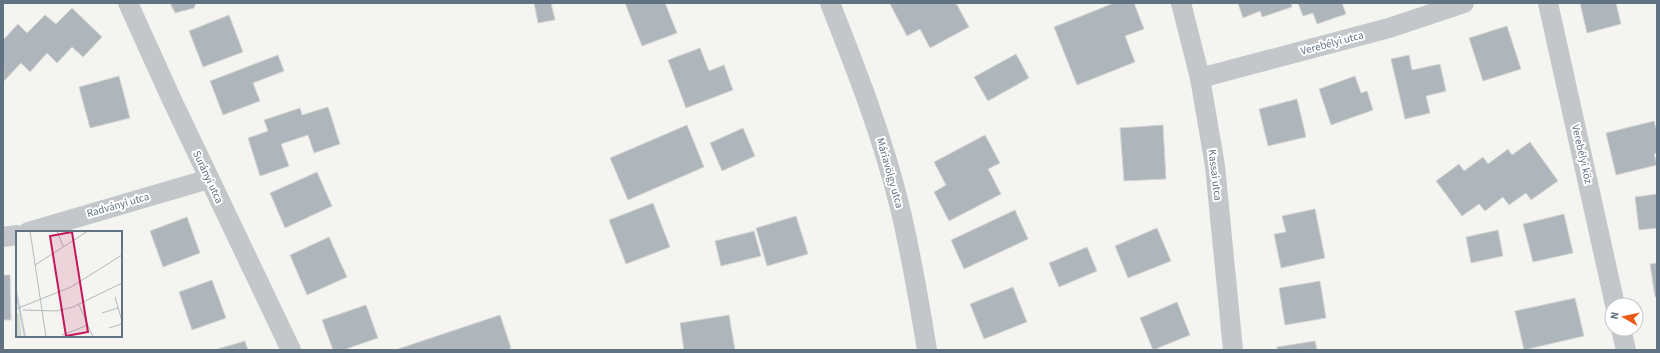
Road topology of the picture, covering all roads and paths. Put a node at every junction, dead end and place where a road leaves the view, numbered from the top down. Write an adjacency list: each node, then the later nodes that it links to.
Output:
1 (128, 3): 7 (street, Surányi utca)
2 (830, 3): 14 (street, Máriavölgy utca)
3 (1181, 3): 6 (street, Kassai utca)
4 (1464, 3): 6 (street, Verebélyi utca)
5 (1548, 3): 11 (street, Verebélyi köz)
6 (1200, 78): 15 (street, Kassai utca)
7 (209, 179): 8 (street, Radványi utca); 13 (street, Surányi utca)
8 (31, 231)
9 (16, 235): 10 (street)
10 (3, 237)
11 (1613, 297)
12 (1623, 337): 16 (street)
13 (290, 350)
14 (927, 350)
15 (1233, 350)
16 (1626, 350)

